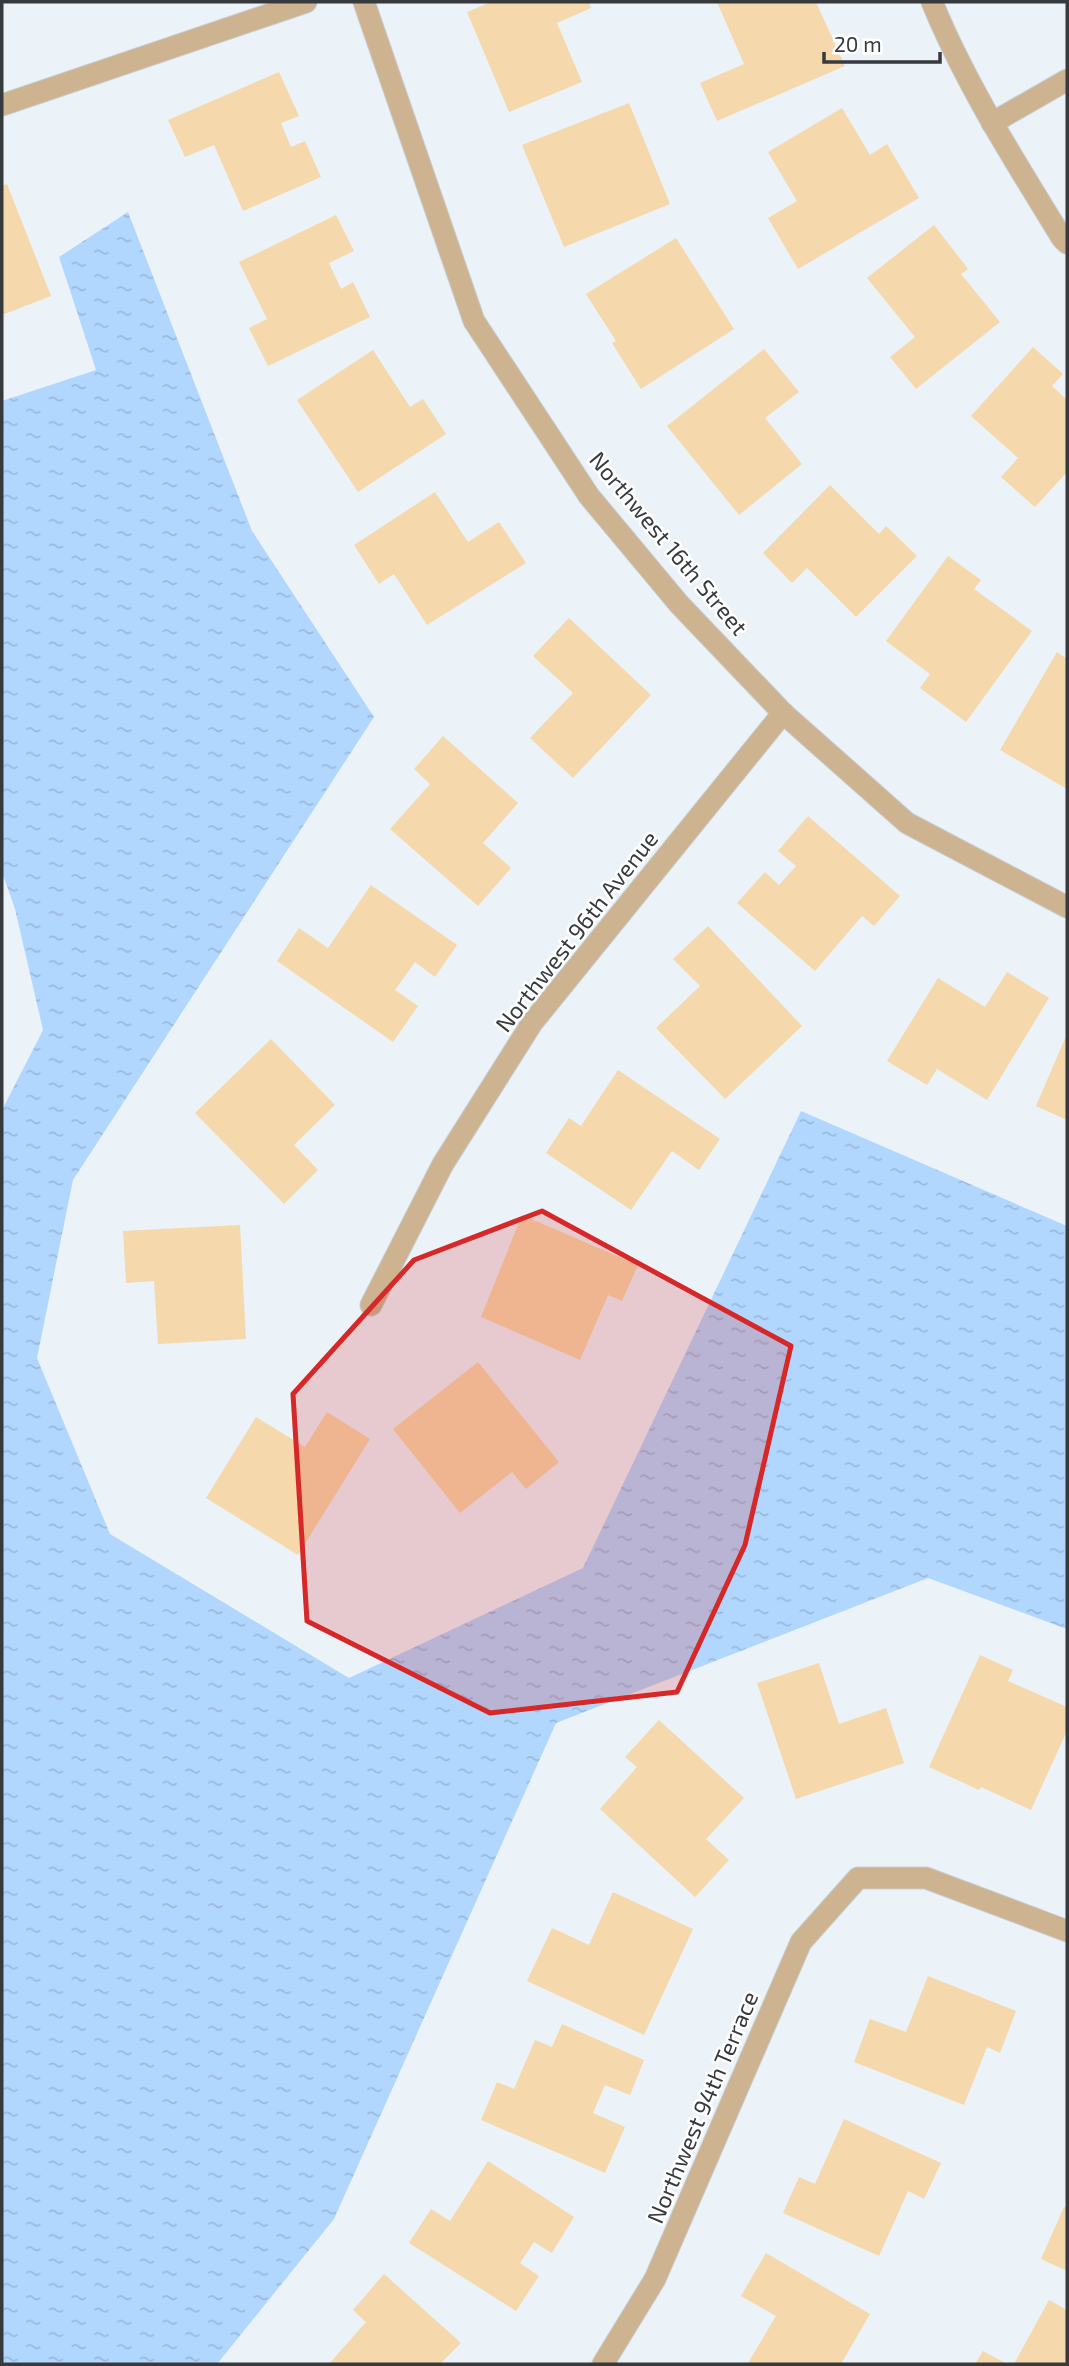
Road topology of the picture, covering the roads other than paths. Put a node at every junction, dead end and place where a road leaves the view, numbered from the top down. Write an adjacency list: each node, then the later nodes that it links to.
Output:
1 (306, 2): 5 (street)
2 (364, 2): 8 (street, Northwest 16th Street)
3 (932, 2): 6 (street)
4 (1067, 80): 6 (street)
5 (2, 105)
6 (992, 123): 7 (street)
7 (1067, 243)
8 (783, 713): 9 (street, Northwest 16th Street); 10 (street, Northwest 96th Avenue)
9 (1067, 906)
10 (371, 1305)
11 (1067, 1931): 12 (street, Northwest 94th Terrace)
12 (603, 2364)

